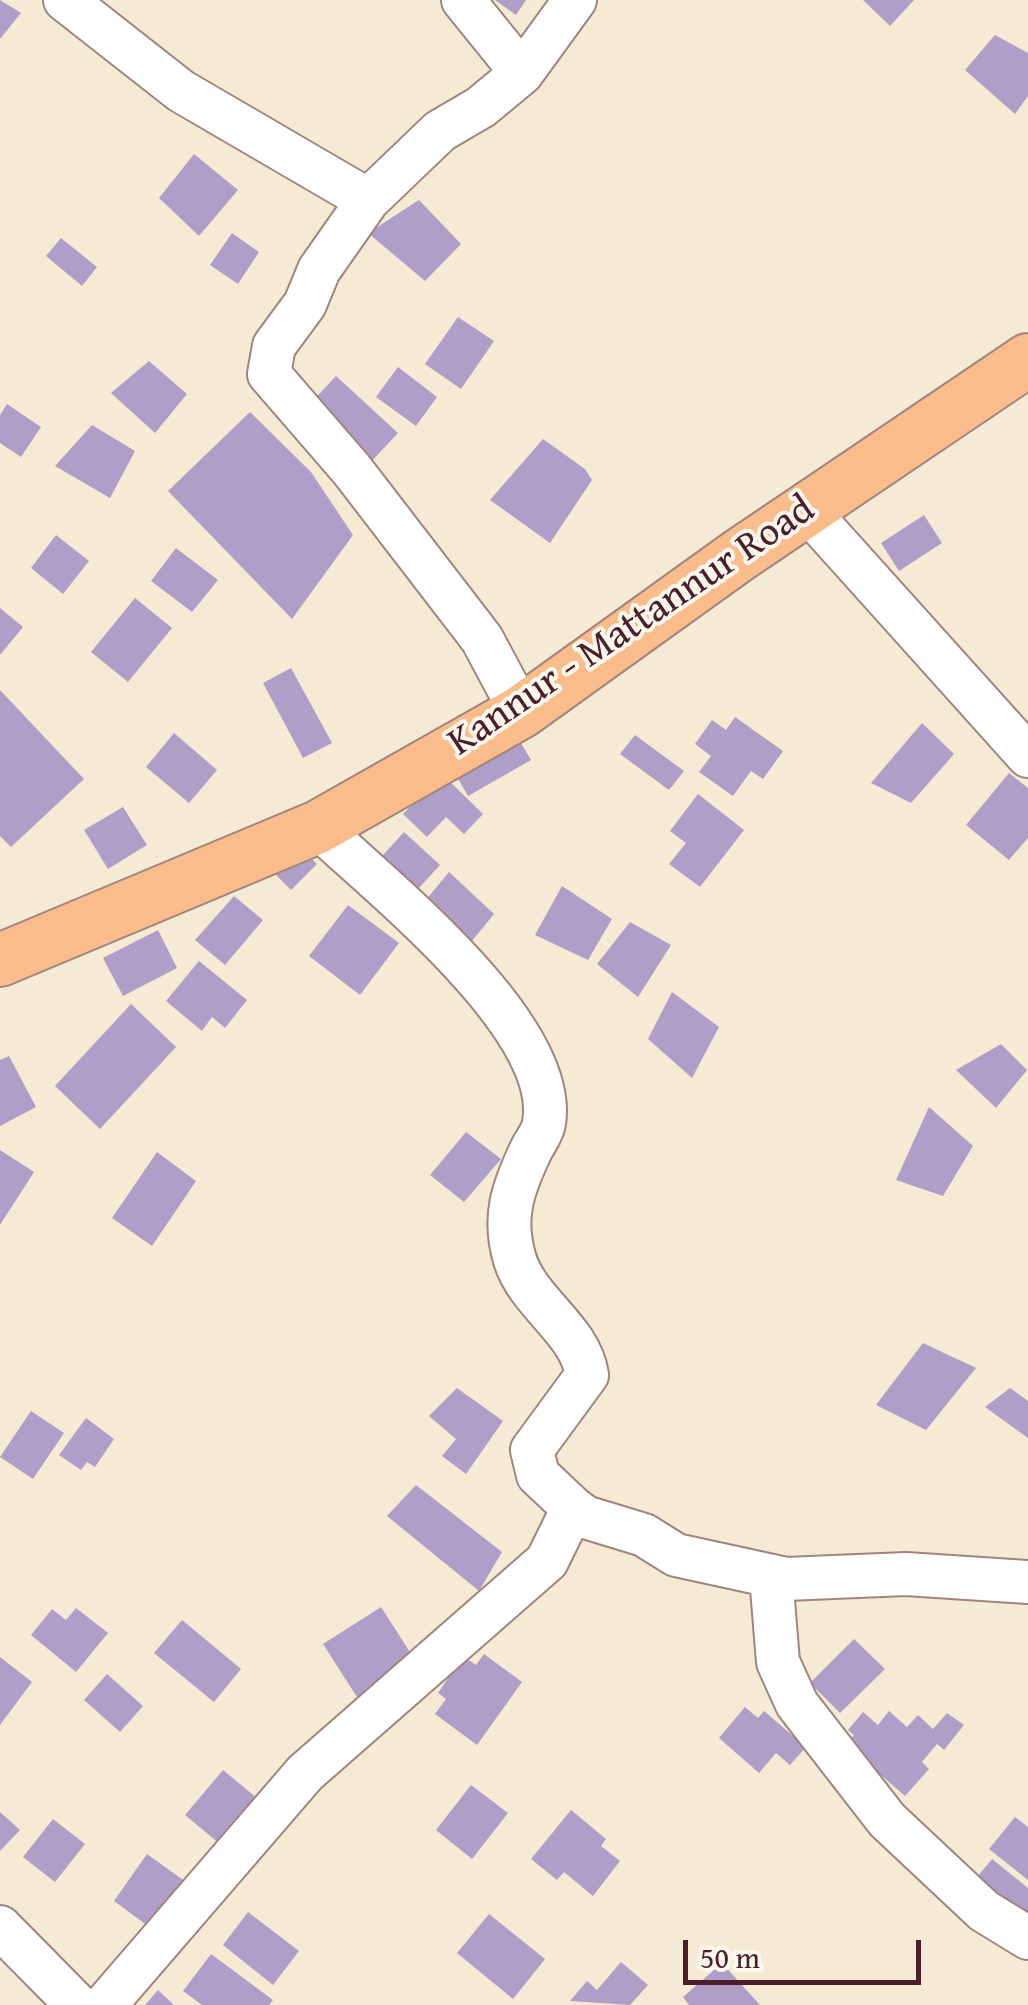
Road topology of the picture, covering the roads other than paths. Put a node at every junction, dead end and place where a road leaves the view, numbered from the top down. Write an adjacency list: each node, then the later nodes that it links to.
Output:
1 (65, 0): 5 (street)
2 (464, 0): 4 (street)
3 (575, 0): 4 (street)
4 (522, 73): 5 (street)
5 (368, 200): 8 (street)
6 (1028, 360): 7 (main road, Kannur - Mattannur Road)
7 (806, 510): 8 (main road, Kannur - Mattannur Road); 9 (street)
8 (521, 712): 10 (main road, Kannur - Mattannur Road)
9 (1028, 756)
10 (318, 828): 11 (main road, Kannur - Mattannur Road); 12 (street)
11 (0, 960)
12 (573, 1508): 13 (street); 18 (street)
13 (770, 1576): 14 (street); 16 (street)
14 (1028, 1582)
15 (0, 1927): 17 (street)
16 (1028, 1938)
17 (77, 2005)
18 (105, 2005)

